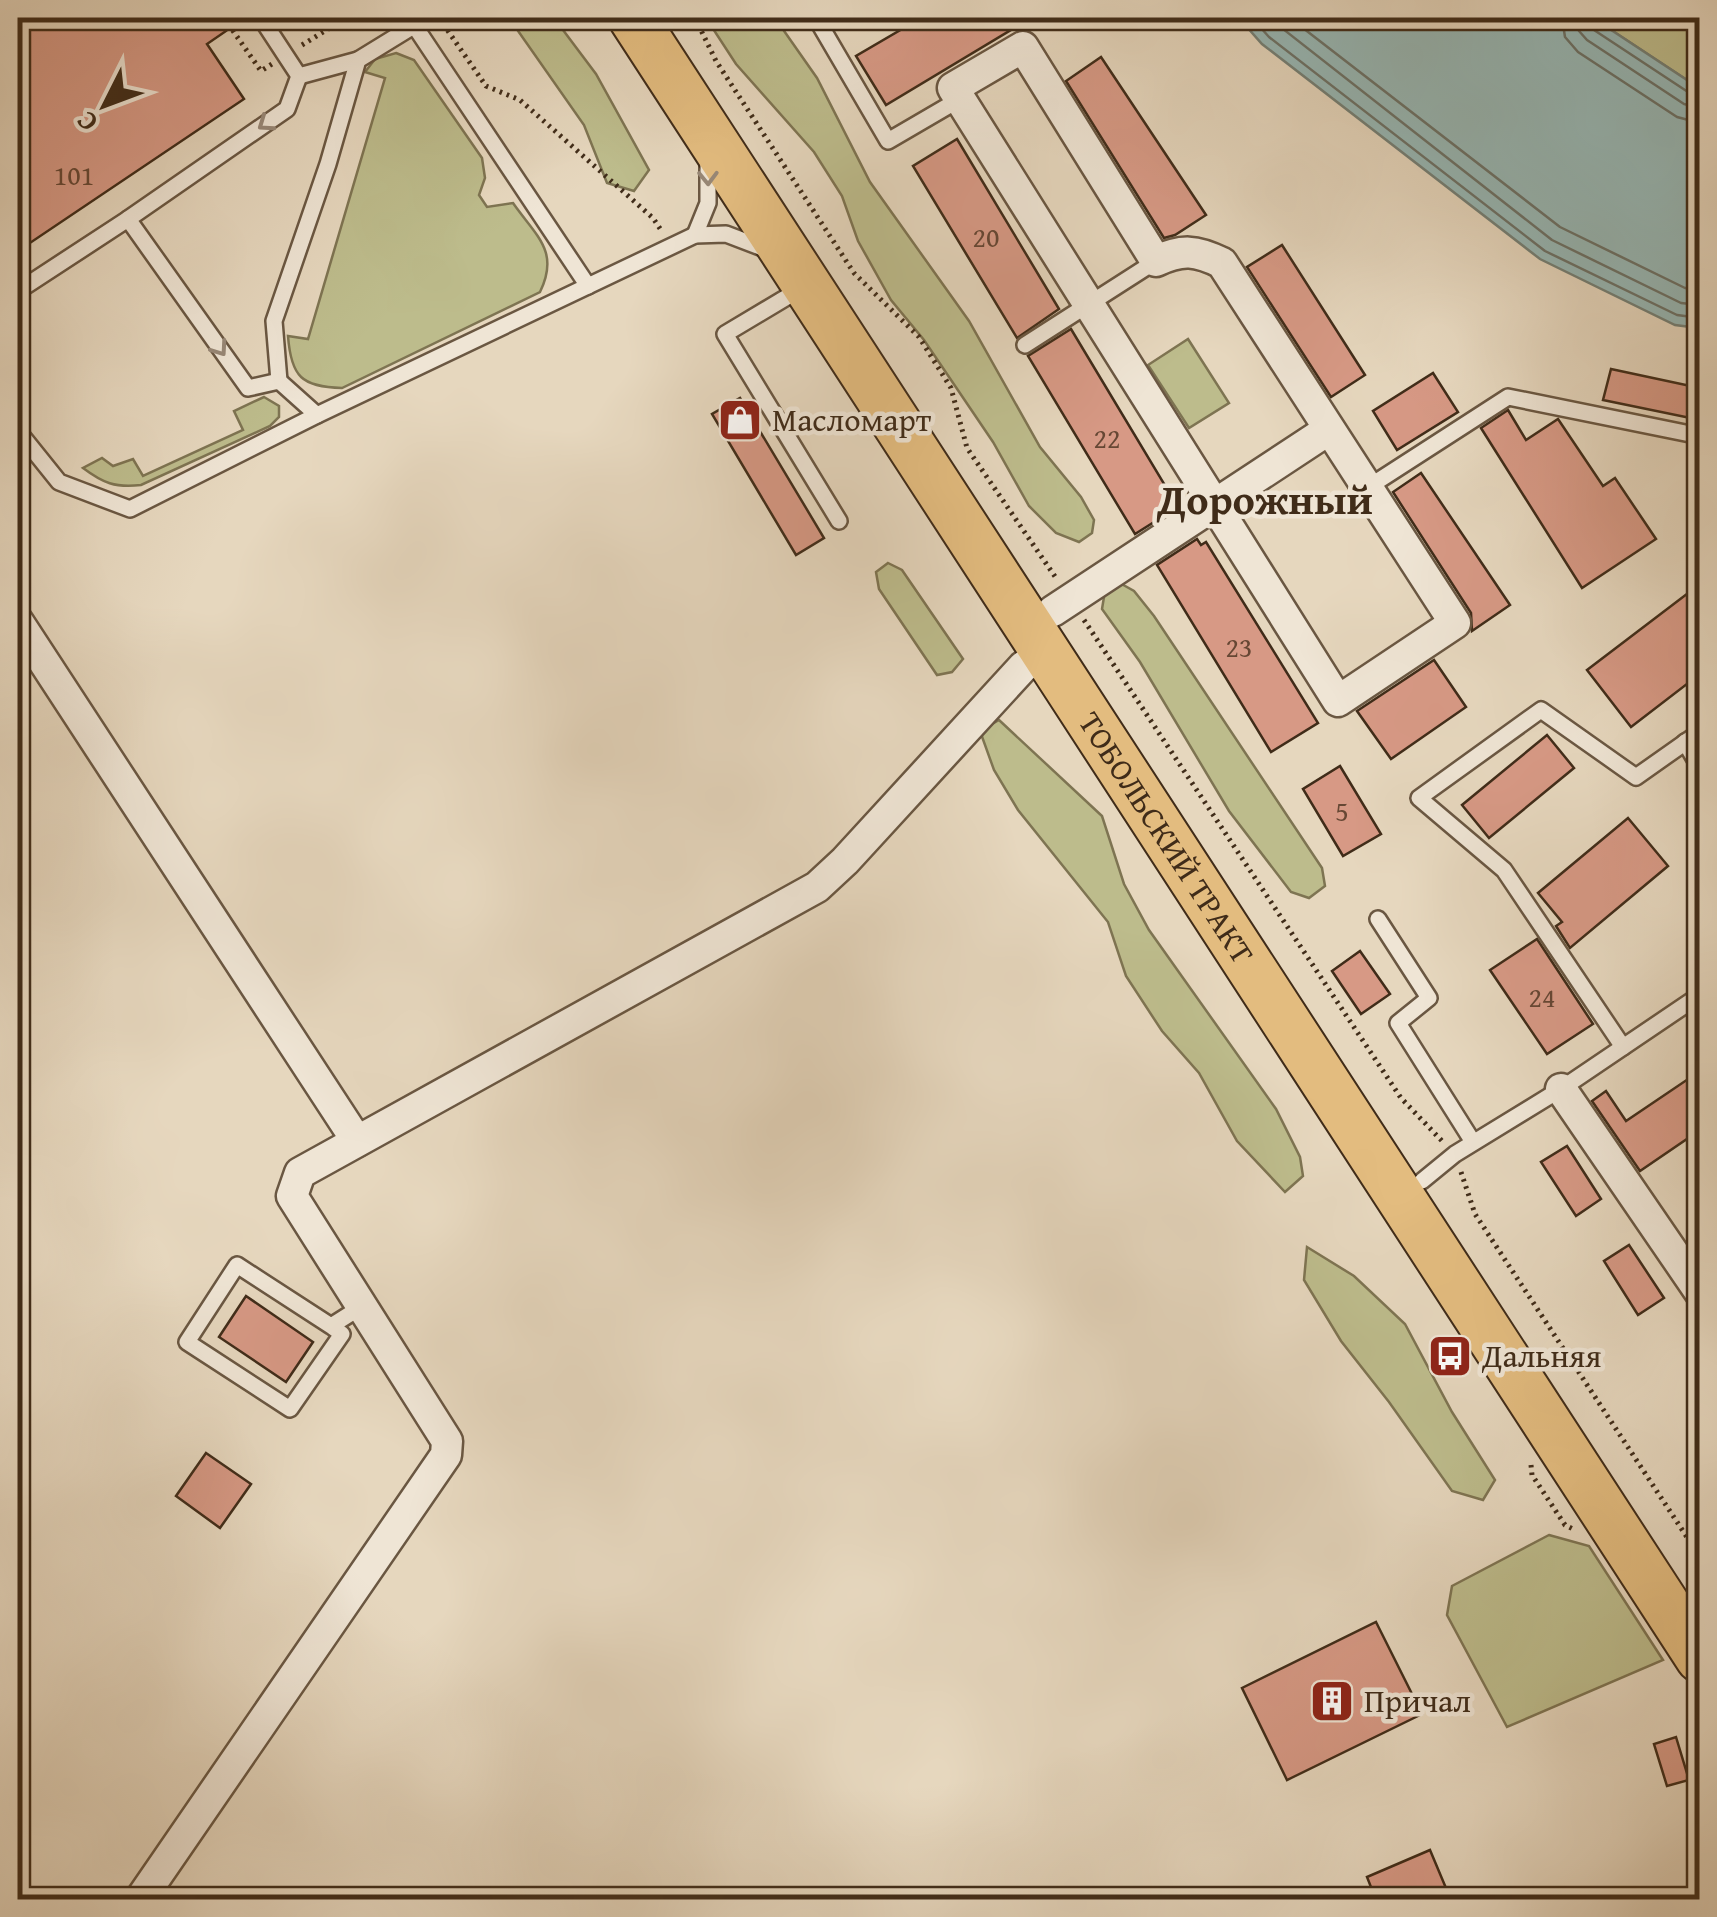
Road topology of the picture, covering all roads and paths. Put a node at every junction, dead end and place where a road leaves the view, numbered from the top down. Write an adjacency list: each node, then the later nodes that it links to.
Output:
1 (260, 18): 8 (lane)
2 (633, 18): 10 (main road, ТОБОЛЬСКИЙ ТРАКТ)
3 (668, 18): 27 (main road, ТОБОЛЬСКИЙ ТРАКТ)
4 (694, 18): 27 (path)
5 (816, 18): 9 (lane)
6 (412, 22): 7 (lane); 15 (lane)
7 (358, 60): 8 (lane); 19 (lane)
8 (300, 76): 11 (lane, one-way to 11)
9 (960, 98): 13 (street); 17 (street)
10 (700, 120): 12 (lane, one-way to 12); 14 (main road, ТОБОЛЬСКИЙ ТРАКТ)
11 (128, 220): 16 (lane); 19 (lane, one-way to 19)
12 (695, 234): 14 (lane); 15 (lane)
13 (1156, 261): 17 (lane); 21 (street)
14 (807, 284): 26 (lane); 27 (main road, ТОБОЛЬСКИЙ ТРАКТ)
15 (588, 286): 20 (lane)
16 (18, 291)
17 (1089, 305): 18 (lane); 25 (street)
18 (1025, 345)
19 (279, 380): 20 (lane)
20 (317, 415): 22 (lane)
21 (1328, 430): 24 (street); 25 (street)
22 (18, 431)
23 (1700, 436): 24 (lane)
24 (1367, 488): 25 (street)
25 (1214, 507): 27 (street)
26 (840, 521)
27 (1056, 620): 36 (street); 38 (main road, ТОБОЛЬСКИЙ ТРАКТ); 38 (path)
28 (18, 622): 36 (street)
29 (1700, 732): 30 (lane)
30 (1685, 742): 31 (lane); 34 (lane)
31 (1700, 768)
32 (1378, 920): 37 (lane)
33 (1700, 995): 34 (lane)
34 (1624, 1047): 35 (lane)
35 (1561, 1089): 37 (lane); 39 (street)
36 (357, 1141): 40 (street)
37 (1473, 1142): 38 (lane)
38 (1425, 1177): 42 (path); 43 (main road, ТОБОЛЬСКИЙ ТРАКТ); 44 (main road, ТОБОЛЬСКИЙ ТРАКТ)
39 (1700, 1292)
40 (361, 1307): 41 (lane); 46 (street)
41 (332, 1326): 41 (lane)
42 (1700, 1557)
43 (1700, 1606)
44 (1700, 1658)
45 (1700, 1844): 47 (path)
46 (140, 1900)
47 (1689, 1900)

